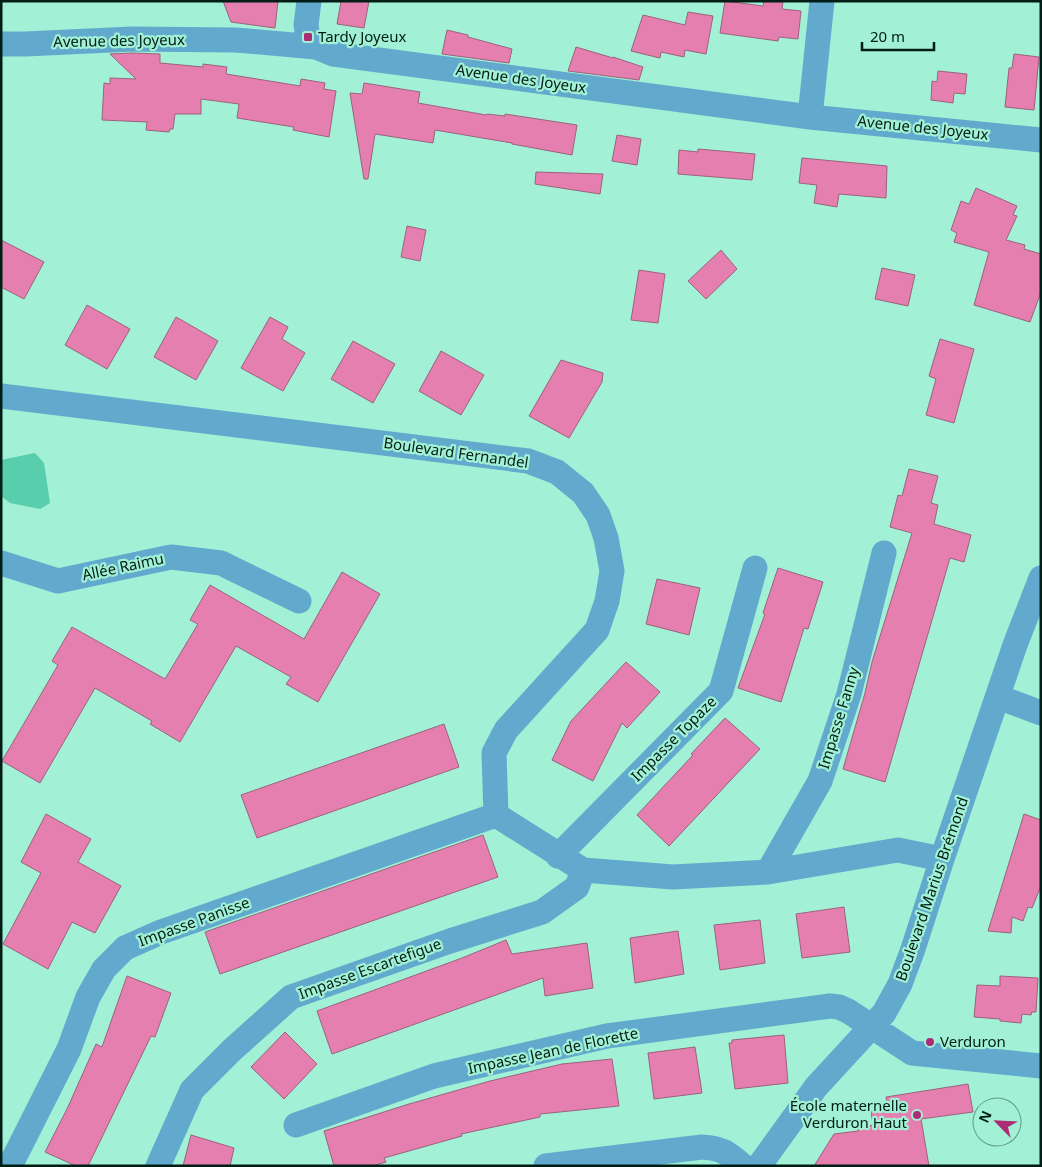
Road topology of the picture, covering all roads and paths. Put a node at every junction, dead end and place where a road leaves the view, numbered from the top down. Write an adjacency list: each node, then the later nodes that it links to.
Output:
1 (309, 1): 4 (street)
2 (822, 1): 5 (street)
3 (1, 44): 4 (street, Avenue des Joyeux)
4 (316, 47): 5 (street, Avenue des Joyeux)
5 (810, 117): 6 (street, Avenue des Joyeux)
6 (1041, 140)
7 (1, 396): 15 (street, Boulevard Fernandel)
8 (884, 553): 19 (street, Impasse Fanny)
9 (1, 562): 12 (street, Allée Raimu)
10 (755, 568): 16 (street, Impasse Topaze)
11 (1041, 578): 13 (street, Boulevard Marius Brémond)
12 (300, 601)
13 (998, 697): 14 (street); 17 (street, Boulevard Marius Brémond)
14 (1041, 714)
15 (496, 815): 16 (street); 23 (street, Impasse Panisse)
16 (558, 856): 18 (street)
17 (942, 859): 19 (street); 20 (street, Boulevard Marius Brémond)
18 (583, 870): 19 (street); 24 (street, Impasse Escartefigue)
19 (768, 872)
20 (872, 1026): 21 (street, Impasse Jean de Florette); 22 (street, Impasse Jean de Florette); 27 (street, Boulevard Marius Brémond)
21 (1040, 1071)
22 (296, 1125)
23 (10, 1166)
24 (158, 1166)
25 (546, 1166): 26 (street)
26 (743, 1166)
27 (759, 1166)

